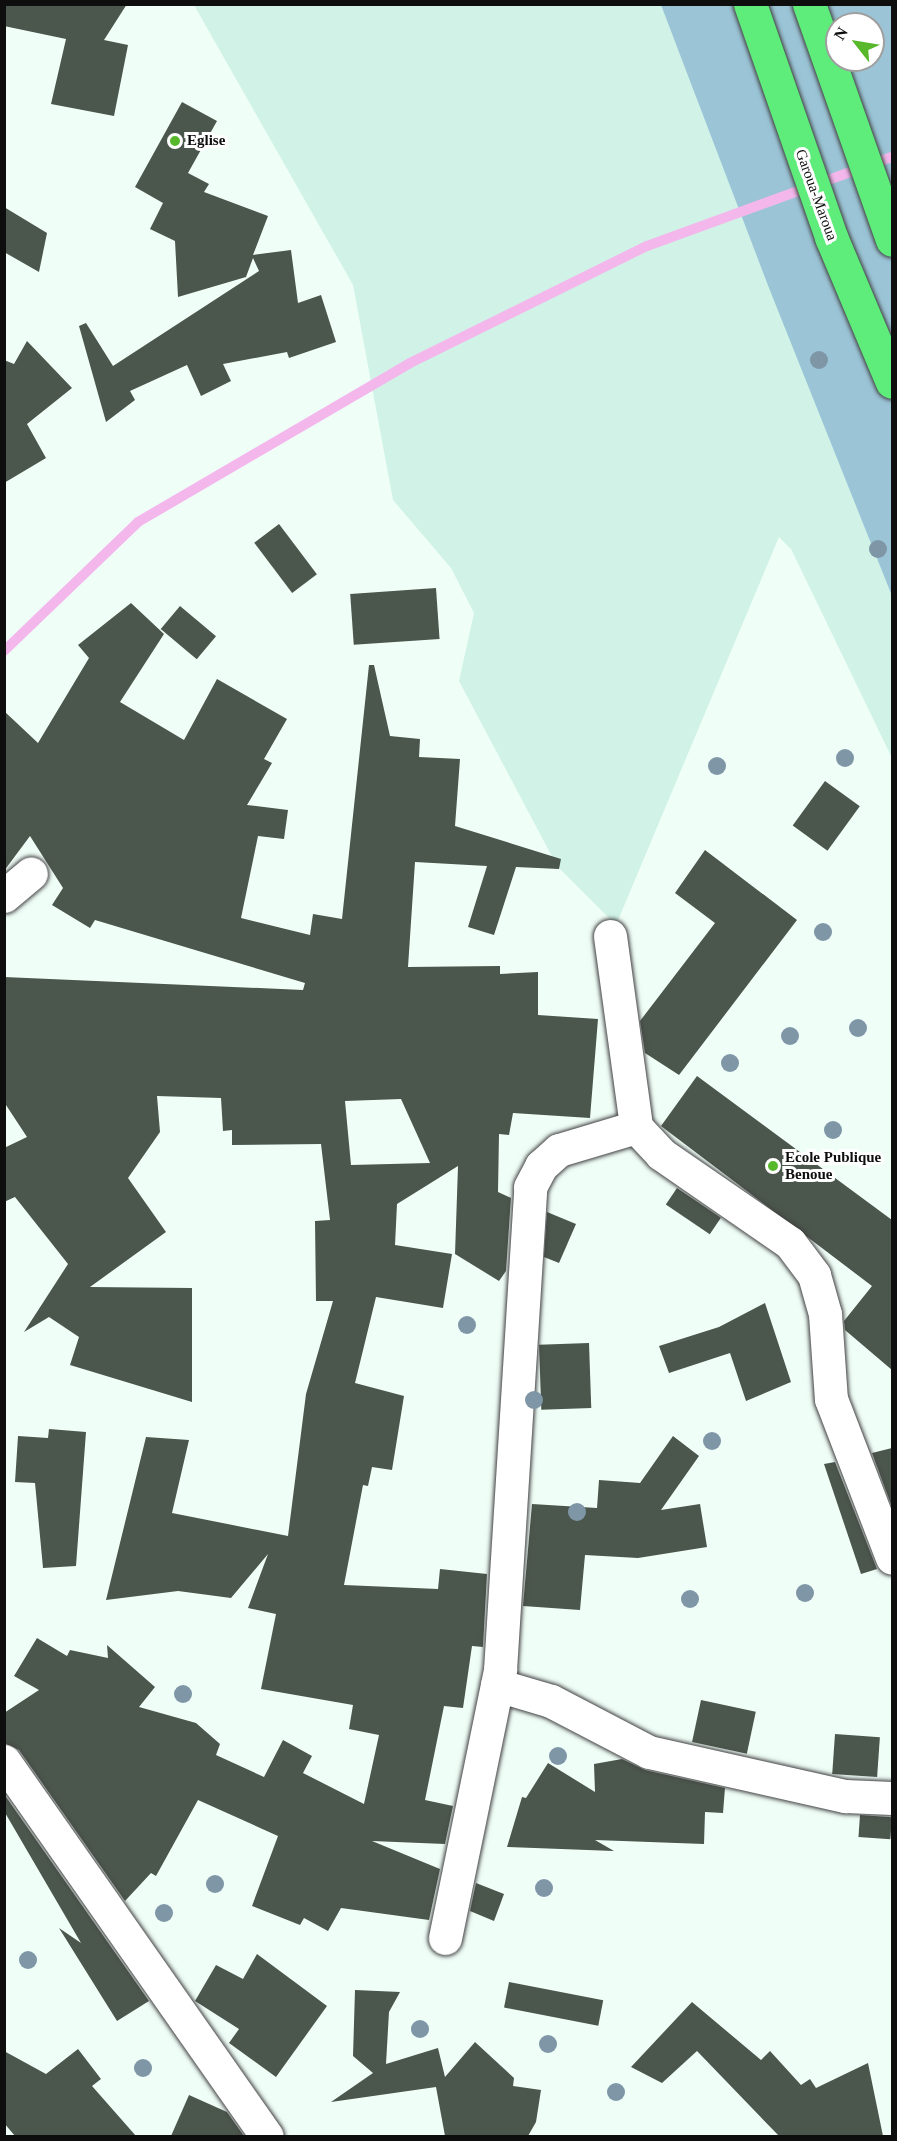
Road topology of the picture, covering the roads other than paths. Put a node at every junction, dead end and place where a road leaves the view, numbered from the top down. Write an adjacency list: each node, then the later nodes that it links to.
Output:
1 (750, 4): 4 (highway, Garoua-Maroua)
2 (809, 4): 3 (highway)
3 (887, 227)
4 (892, 382)
5 (31, 873): 6 (street)
6 (4, 896)
7 (610, 936): 8 (street)
8 (636, 1127): 9 (street); 10 (street)
9 (892, 1558)
10 (497, 1685): 12 (street); 13 (street)
11 (4, 1761): 14 (street)
12 (892, 1798)
13 (445, 1938)
14 (267, 2136)

